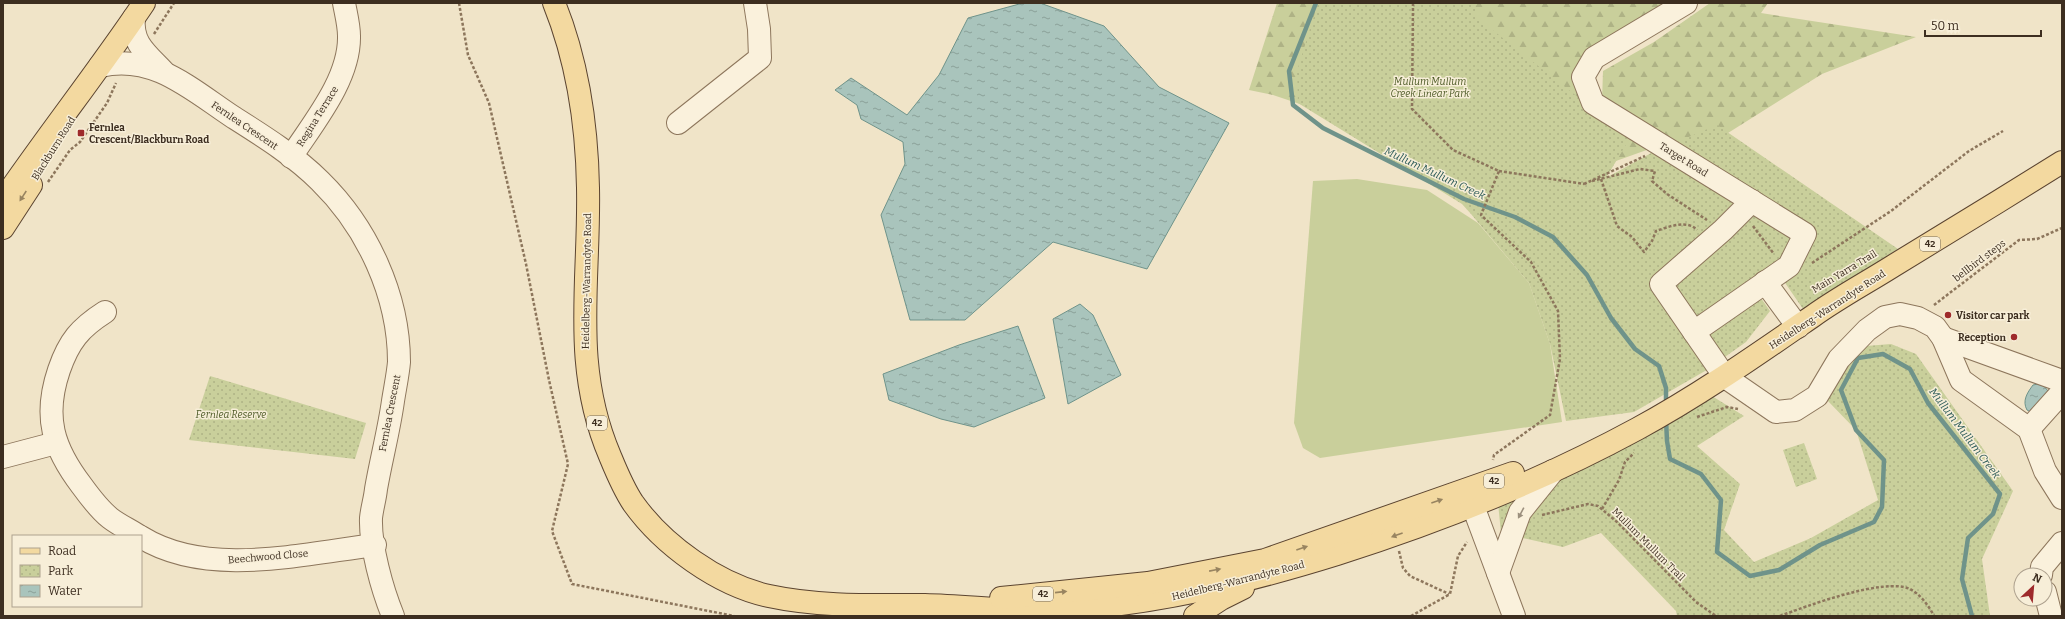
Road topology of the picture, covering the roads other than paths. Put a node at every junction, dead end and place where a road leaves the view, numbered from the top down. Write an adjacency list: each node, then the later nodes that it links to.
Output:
1 (344, 3): 9 (street, Regina Terrace)
2 (554, 3): 39 (main road, Heidelberg-Warrandyte Road / 42)
3 (754, 3): 8 (street)
4 (1686, 3): 12 (street, Target Road)
5 (139, 10): 6 (street, Fernlea Crescent); 7 (main road, Blackburn Road)
6 (139, 56): 7 (street); 9 (street, Fernlea Crescent)
7 (100, 66): 11 (main road, Blackburn Road); 13 (main road, Blackburn Road, one-way to 13)
8 (678, 123)
9 (291, 157): 33 (street, Fernlea Crescent)
10 (2062, 162): 16 (main road, Heidelberg-Warrandyte Road / 42)
11 (3, 199)
12 (1747, 206): 14 (street, Target Road); 17 (street)
13 (3, 228)
14 (1772, 278): 16 (street); 17 (street)
15 (105, 312): 23 (street, Beechwood Close)
16 (1798, 327): 19 (main road, Heidelberg-Warrandyte Road / 42)
17 (1694, 332): 19 (street)
18 (1943, 338): 19 (street); 20 (street); 22 (street)
19 (1725, 377): 24 (main road, Heidelberg-Warrandyte Road / 42)
20 (2062, 381)
21 (2062, 392): 22 (street)
22 (2029, 429): 26 (street)
23 (56, 443): 25 (street); 30 (street, Beechwood Close)
24 (1590, 453): 27 (main road, Heidelberg-Warrandyte Road / 42); 29 (main road, Heidelberg-Warrandyte Road / 42)
25 (3, 457)
26 (2054, 469): 28 (street)
27 (1553, 471): 29 (main road, Heidelberg-Warrandyte Road / 42); 36 (street)
28 (2062, 498)
29 (1473, 506): 35 (main road, Heidelberg-Warrandyte Road / 42, one-way to 35); 36 (street); 37 (main road, Heidelberg-Warrandyte Road / 42, one-way to 29)
30 (137, 535)
31 (142, 538): 33 (street, Beechwood Close)
32 (2062, 543): 34 (street)
33 (374, 545): 42 (street, Fernlea Crescent)
34 (2042, 567)
35 (1275, 573): 37 (main road, Heidelberg-Warrandyte Road / 42); 43 (main road)
36 (1498, 573): 44 (street)
37 (1169, 597): 38 (main road, Heidelberg-Warrandyte Road / 42)
38 (1142, 600): 39 (main road, Heidelberg-Warrandyte Road / 42, one-way to 38); 41 (main road, Heidelberg-Warrandyte Road / 42)
39 (938, 605): 41 (main road, Heidelberg-Warrandyte Road / 42)
40 (2062, 610): 45 (street)
41 (1063, 613)
42 (392, 616)
43 (1195, 616)
44 (1514, 616)
45 (2058, 616)

